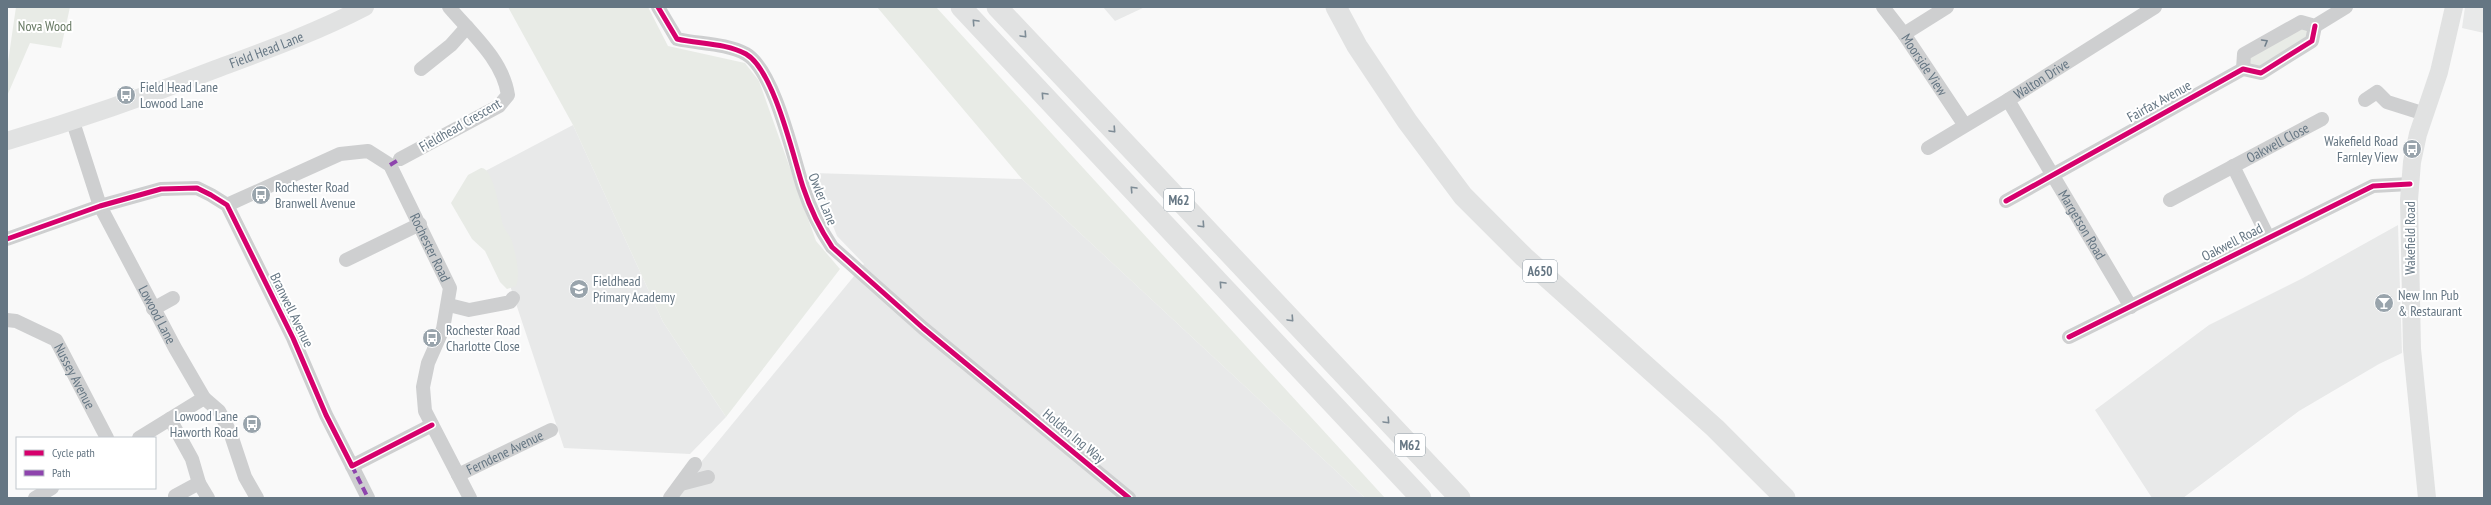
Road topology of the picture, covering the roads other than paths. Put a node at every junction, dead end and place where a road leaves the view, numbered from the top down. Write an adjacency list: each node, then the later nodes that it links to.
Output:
1 (365, 7): 21 (main road, Field Head Lane)
2 (449, 7): 13 (street, Fieldhead Crescent)
3 (658, 7): 45 (street, Owler Lane)
4 (961, 7): 42 (highway, M62, one-way to 4)
5 (997, 7): 67 (highway, M62, one-way to 67)
6 (1336, 7): 68 (highway, A650)
7 (1883, 7): 14 (street, Moorside View)
8 (1947, 7): 14 (street)
9 (2155, 7): 17 (street, Walton Drive)
10 (2346, 7): 12 (street)
11 (2454, 7): 19 (main road, Wakefield Road)
12 (2315, 26): 16 (street); 16 (street, one-way to 12)
13 (467, 27): 15 (street); 25 (street, Fieldhead Crescent)
14 (1904, 34): 22 (street, Moorside View)
15 (421, 69)
16 (2243, 69): 27 (street, Fairfax Avenue)
17 (2008, 100): 22 (street, Walton Drive); 27 (street, Margetson Road)
18 (2365, 100): 19 (street)
19 (2424, 114): 28 (main road, Wakefield Road)
20 (2322, 119): 26 (street, Oakwell Close)
21 (73, 122): 23 (main road, Field Head Lane); 32 (street, Lowood Lane)
22 (1964, 124): 24 (street, Walton Drive)
23 (7, 141)
24 (1928, 148)
25 (400, 160)
26 (2233, 166): 30 (street, Oakwell Close); 34 (street, Oakwell Close)
27 (2053, 174): 29 (street, Fairfax Avenue); 40 (street, Margetson Road)
28 (2410, 184): 34 (street, Oakwell Road); 69 (main road, Wakefield Road)
29 (2006, 200)
30 (2170, 200)
31 (227, 205): 32 (street); 33 (street, Rochester Road); 53 (street, Branwell Avenue)
32 (100, 206): 35 (street); 41 (street, Lowood Lane)
33 (420, 224): 36 (street); 39 (street, Rochester Road)
34 (2268, 237): 40 (street, Oakwell Road)
35 (7, 239)
36 (346, 260)
37 (172, 298): 41 (street)
38 (513, 298): 39 (street)
39 (449, 305): 48 (street, Rochester Road)
40 (2131, 308): 44 (street, Oakwell Road)
41 (153, 309): 46 (street, Lowood Lane)
42 (1248, 313): 65 (highway, M62); 66 (highway, M62)
43 (7, 320): 50 (street, Nussey Avenue)
44 (2069, 337)
45 (1004, 393): 64 (street, Holden Ing Way)
46 (204, 398): 47 (street); 60 (street, Lowood Lane)
47 (170, 419): 51 (street); 56 (street)
48 (432, 425): 53 (street); 54 (street, Rochester Road)
49 (551, 430): 54 (street, Ferndene Avenue)
50 (106, 437)
51 (141, 437)
52 (695, 464): 57 (street)
53 (352, 466): 61 (street, Branwell Avenue)
54 (458, 475): 62 (street, Rochester Road)
55 (708, 477): 57 (street)
56 (199, 483): 58 (street); 59 (street)
57 (682, 484): 63 (street)
58 (175, 496)
59 (208, 498)
60 (257, 498)
61 (368, 498)
62 (470, 498)
63 (670, 498)
64 (1129, 498)
65 (1403, 498)
66 (1421, 498)
67 (1460, 498)
68 (1785, 498)
69 (2427, 498)

